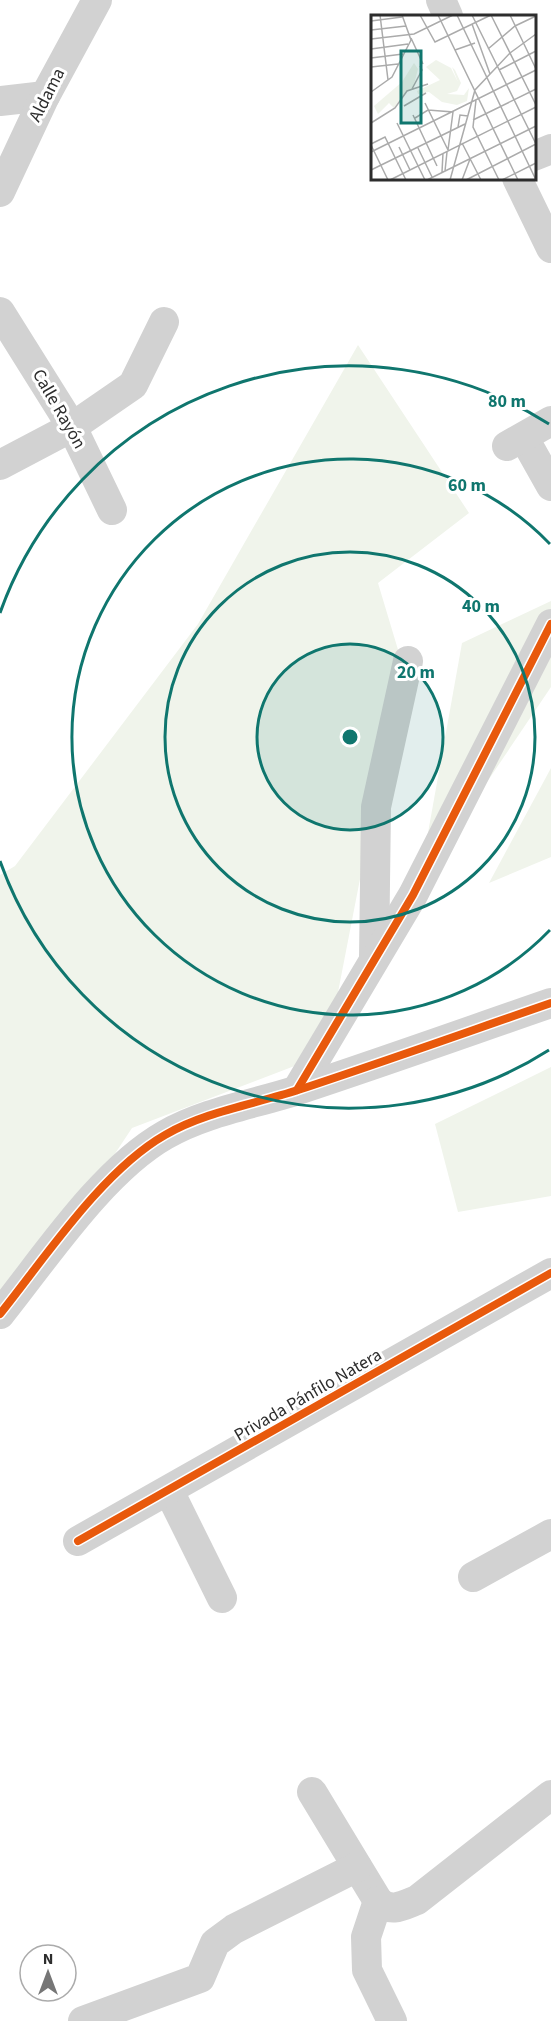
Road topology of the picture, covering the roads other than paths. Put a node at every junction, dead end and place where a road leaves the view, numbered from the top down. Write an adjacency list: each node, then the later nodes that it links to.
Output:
1 (97, 0): 4 (street, Aldama)
2 (441, 0): 3 (street)
3 (448, 15)
4 (45, 96): 5 (street); 9 (street, Aldama)
5 (0, 101)
6 (551, 149): 7 (street)
7 (536, 155)
8 (518, 180): 10 (street)
9 (0, 192)
10 (551, 248)
11 (0, 312): 14 (street, Calle Rayón)
12 (165, 322): 14 (street)
13 (551, 421): 16 (street)
14 (72, 427): 15 (street); 17 (street, Calle Rayón)
15 (0, 465)
16 (551, 486)
17 (112, 510)
18 (551, 624): 20 (street)
19 (408, 661): 20 (street)
20 (374, 959): 22 (street)
21 (551, 1003): 22 (street)
22 (297, 1090): 24 (street)
23 (551, 1273): 25 (street, Privada Pánfilo Natera)
24 (0, 1314)
25 (169, 1491): 27 (street, Privada Pánfilo Natera); 29 (street)
26 (551, 1534): 28 (street)
27 (78, 1541)
28 (473, 1577)
29 (222, 1598)
30 (312, 1792): 32 (street)
31 (551, 1795): 33 (street)
32 (357, 1867): 33 (street); 34 (street)
33 (378, 1901): 35 (street)
34 (83, 2021)
35 (392, 2021)

